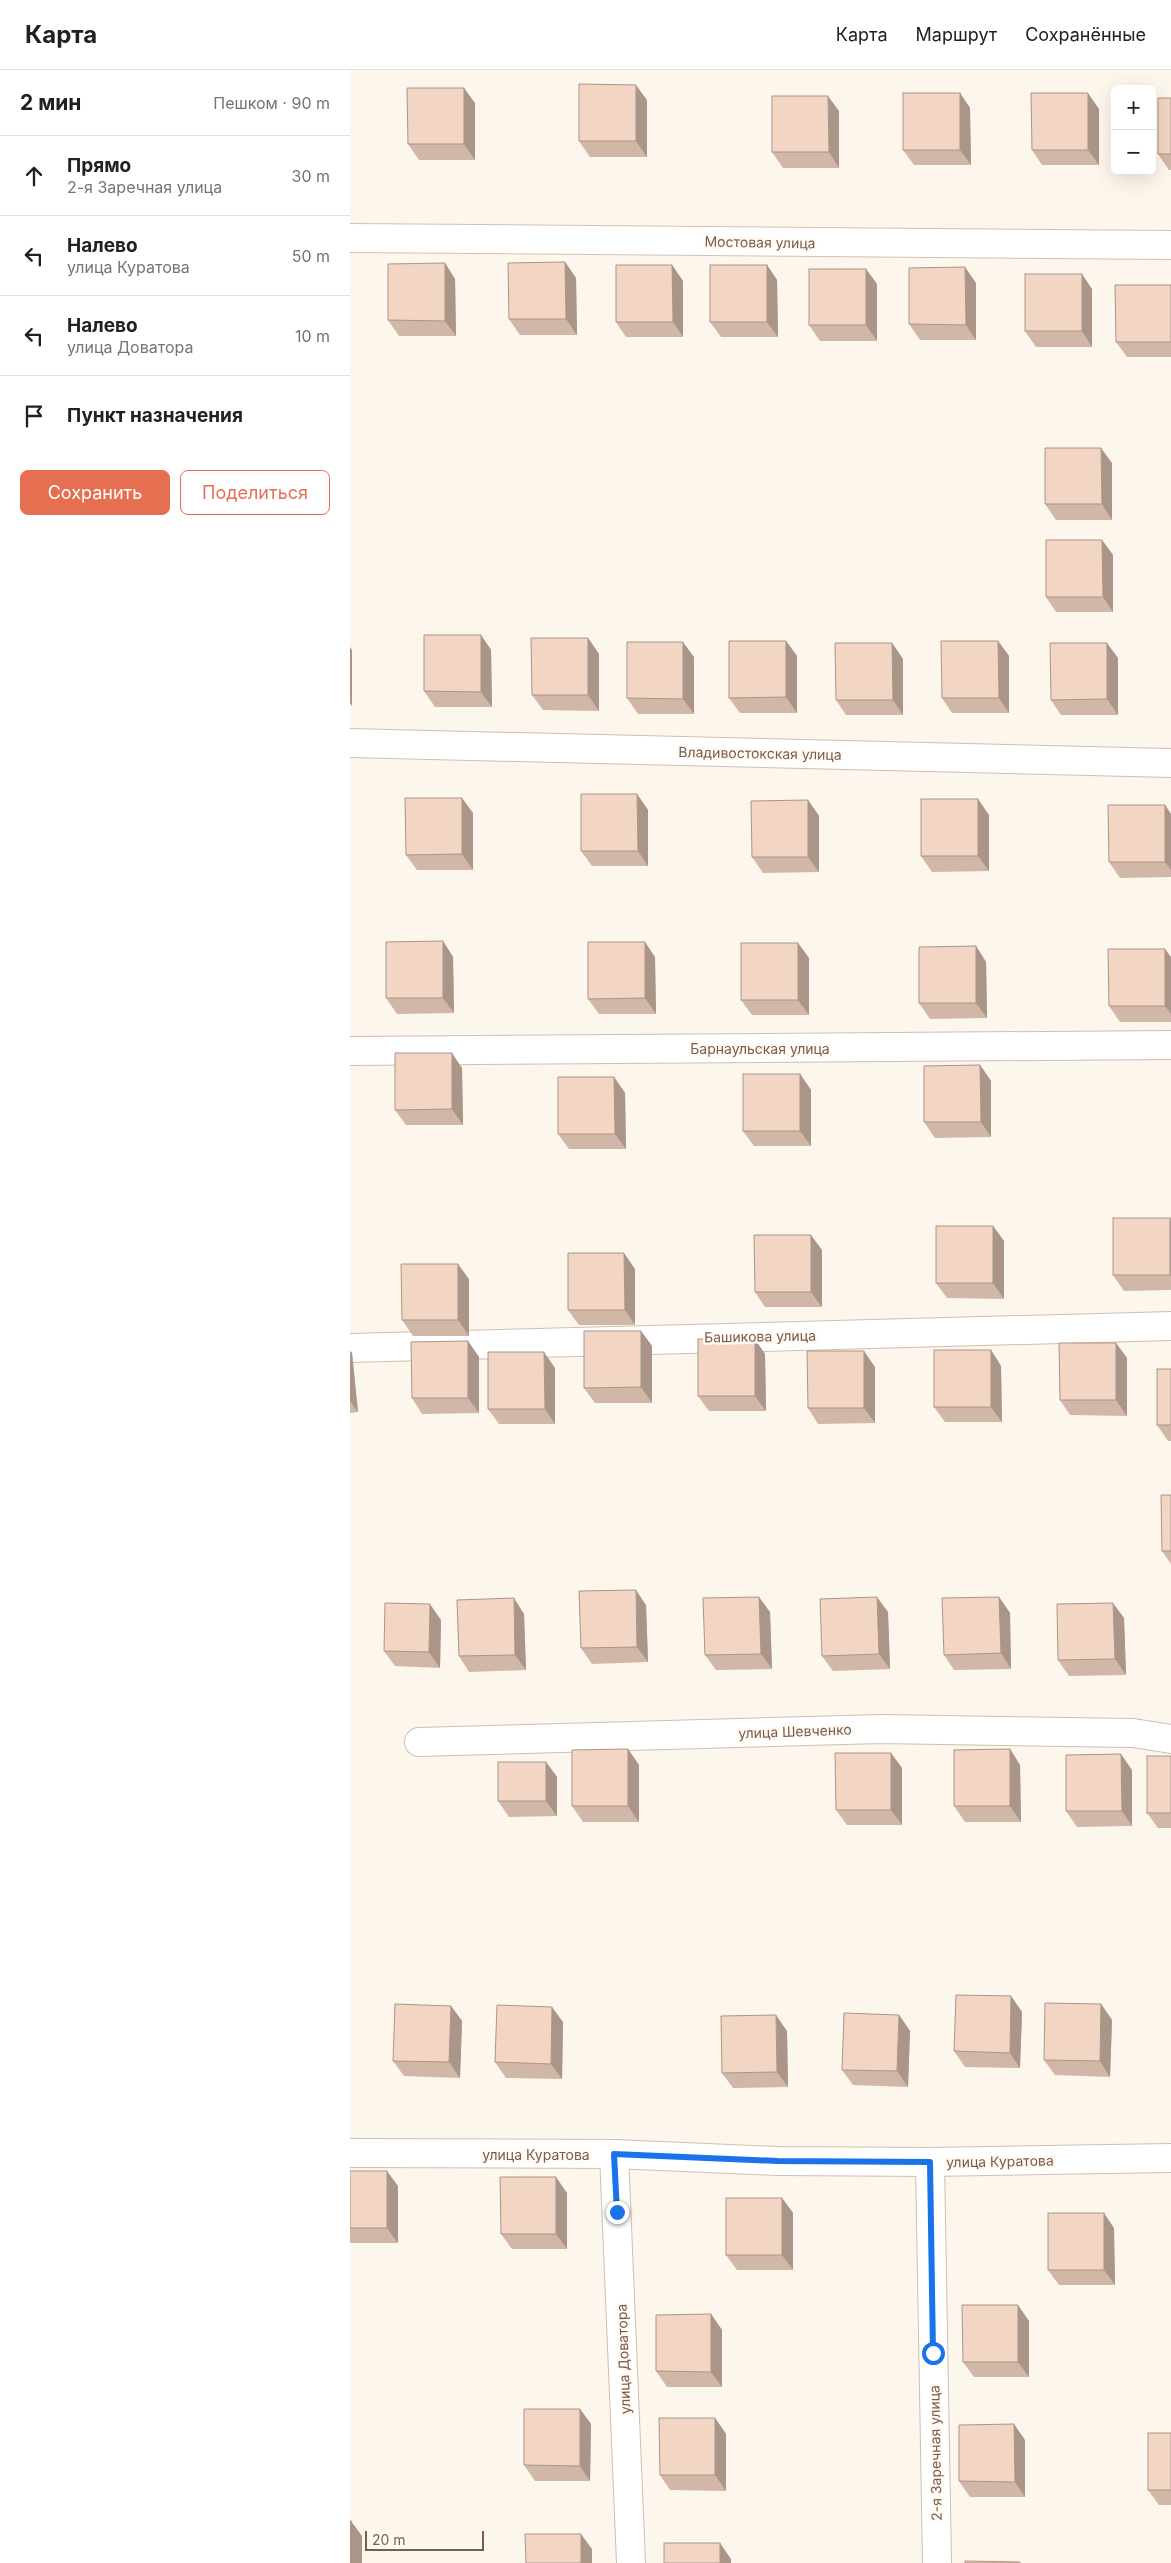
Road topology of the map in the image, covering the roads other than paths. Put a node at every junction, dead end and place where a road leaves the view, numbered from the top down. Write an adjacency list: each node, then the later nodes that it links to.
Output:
1 (350, 238): 2 (street, Мостовая улица)
2 (1171, 245)
3 (350, 743): 4 (street, Владивостокская улица)
4 (1171, 763)
5 (1171, 1045): 6 (street, Барнаульская улица)
6 (350, 1052)
7 (1171, 1326): 8 (street, Башикова улица)
8 (350, 1348)
9 (1171, 1739): 10 (street, улица Шевченко)
10 (419, 1742)
11 (350, 2153): 12 (street, улица Куратова)
12 (614, 2154): 14 (street, улица Куратова); 15 (street, улица Доватора)
13 (1171, 2158): 14 (street, улица Куратова)
14 (930, 2162): 16 (street, 2-я Заречная улица)
15 (631, 2563)
16 (937, 2563)

